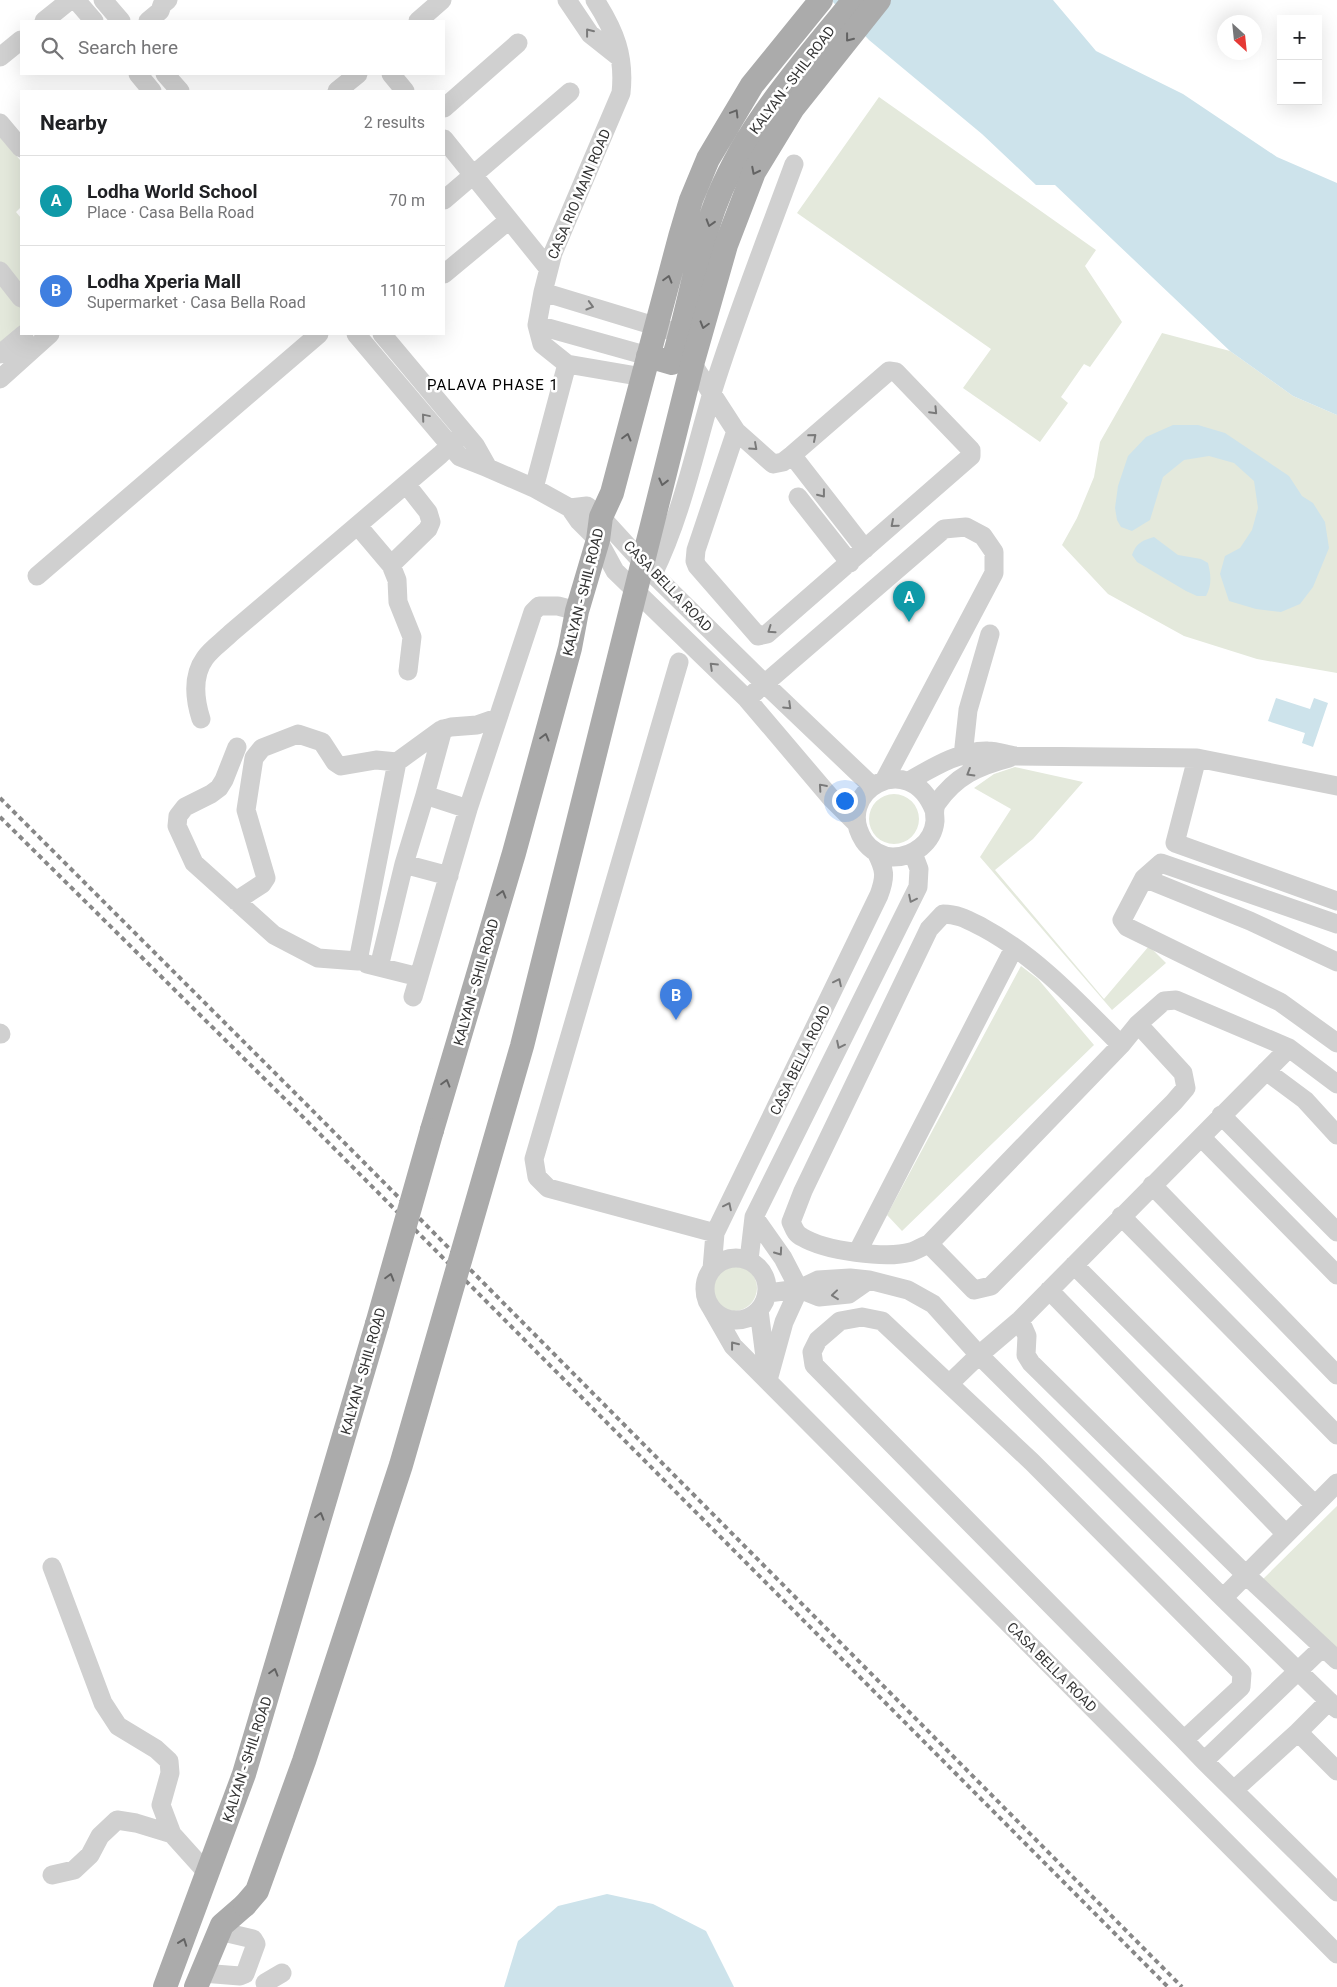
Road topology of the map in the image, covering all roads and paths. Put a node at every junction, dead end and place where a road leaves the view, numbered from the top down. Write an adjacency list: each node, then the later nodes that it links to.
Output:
1 (70, 0): 11 (street)
2 (76, 0): 12 (street)
3 (103, 0): 13 (street)
4 (168, 0): 14 (street)
5 (442, 0): 15 (street)
6 (567, 0): 19 (street, one-way to 6)
7 (594, 0): 19 (street, CASA RIO MAIN ROAD)
8 (821, 0): 43 (main road, KALYAN - SHIL ROAD, one-way to 8)
9 (854, 0): 44 (main road, KALYAN - SHIL ROAD, one-way to 44)
10 (879, 0): 161 (main road, one-way to 161, bridge)
11 (45, 20)
12 (93, 20)
13 (120, 20)
14 (149, 20)
15 (419, 20)
16 (20, 41): 18 (street)
17 (518, 43): 29 (street)
18 (0, 57)
19 (619, 57): 37 (street, CASA RIO MAIN ROAD)
20 (139, 75): 24 (street)
21 (166, 75): 25 (street)
22 (357, 75): 26 (street)
23 (392, 75): 27 (street)
24 (151, 90)
25 (179, 90)
26 (338, 90)
27 (404, 90)
28 (570, 92): 34 (street)
29 (445, 107)
30 (0, 124): 32 (street)
31 (445, 140): 34 (street)
32 (20, 147)
33 (794, 164): 55 (street)
34 (473, 175): 35 (street); 36 (street)
35 (445, 199)
36 (509, 220): 37 (street); 38 (street)
37 (548, 268): 40 (street, CASA RIO MAIN ROAD)
38 (445, 273)
39 (1, 275): 41 (street)
40 (543, 292): 42 (street, CASA RIO MAIN ROAD); 43 (street, one-way to 43)
41 (20, 297)
42 (538, 325): 52 (street, CASA RIO MAIN ROAD); 53 (street)
43 (656, 325): 44 (street); 53 (main road, KALYAN - SHIL ROAD)
44 (681, 334): 51 (main road, KALYAN - SHIL ROAD)
45 (23, 335): 50 (street)
46 (49, 335): 54 (street)
47 (318, 335): 74 (street)
48 (357, 335): 58 (street, one-way to 48)
49 (383, 335): 57 (street)
50 (0, 354)
51 (681, 361): 53 (main road); 55 (street)
52 (567, 364): 53 (street, CASA RIO MAIN ROAD); 62 (street)
53 (646, 367): 65 (main road, KALYAN - SHIL ROAD, one-way to 53)
54 (0, 379)
55 (713, 392): 56 (street); 68 (street)
56 (736, 431): 59 (street, one-way to 59); 70 (street)
57 (464, 432): 58 (street); 60 (street)
58 (450, 446): 60 (street); 61 (street)
59 (792, 455): 69 (street, one-way to 69); 69 (street, one-way to 69)
60 (488, 468): 62 (street)
61 (406, 484): 66 (street); 72 (street)
62 (534, 488): 64 (street)
63 (798, 497): 71 (street)
64 (570, 508): 65 (street, CASA BELLA ROAD); 67 (street, CASA BELLA ROAD)
65 (601, 517): 67 (main road, KALYAN - SHIL ROAD); 73 (street, CASA BELLA ROAD)
66 (358, 526): 72 (street); 82 (street)
67 (598, 540): 75 (main road, KALYAN - SHIL ROAD); 80 (street, CASA BELLA ROAD, one-way to 67)
68 (665, 547): 70 (street); 73 (street)
69 (865, 549): 71 (street)
70 (696, 550): 71 (street, one-way to 70)
71 (850, 562)
72 (391, 565): 78 (street)
73 (653, 574): 79 (street, CASA BELLA ROAD)
74 (37, 576)
75 (577, 611): 81 (street); 158 (main road, KALYAN - SHIL ROAD, one-way to 75, bridge)
76 (990, 634): 85 (street)
77 (679, 662): 124 (street)
78 (408, 671)
79 (765, 684): 80 (street); 90 (street, CASA BELLA ROAD, one-way to 90); 90 (street)
80 (747, 699): 95 (street, CASA BELLA ROAD, one-way to 80)
81 (497, 718): 83 (street); 93 (street)
82 (201, 719)
83 (443, 729): 88 (street); 92 (street)
84 (237, 747): 101 (street)
85 (962, 756): 86 (street); 89 (street)
86 (1015, 756): 87 (street); 94 (street, one-way to 94)
87 (1197, 758): 91 (street); 102 (street)
88 (397, 762): 101 (street); 105 (street)
89 (909, 781): 90 (street); 94 (street)
90 (878, 784): 95 (street)
91 (1337, 786)
92 (425, 795): 93 (street); 98 (street)
93 (468, 809): 99 (street)
94 (934, 810): 97 (street)
95 (855, 822): 96 (street, CASA BELLA ROAD)
96 (876, 852): 97 (street); 124 (street, CASA BELLA ROAD, one-way to 96)
97 (914, 853): 122 (street, CASA BELLA ROAD, one-way to 122)
98 (404, 864): 99 (street); 107 (street)
99 (448, 876): 108 (street)
100 (1144, 878): 103 (street); 106 (street); 111 (street)
101 (236, 901): 105 (street)
102 (1337, 901)
103 (1337, 924)
104 (1014, 948): 112 (street); 126 (street); 126 (street)
105 (358, 961): 107 (street)
106 (1337, 962)
107 (379, 967): 108 (street)
108 (419, 977): 109 (street)
109 (413, 997)
110 (1138, 1024): 112 (street); 113 (street); 125 (street)
111 (1337, 1043)
112 (1121, 1045): 125 (street)
113 (1289, 1048): 114 (street); 115 (street)
114 (1266, 1071): 116 (street); 117 (street)
115 (1332, 1080): 116 (street)
116 (1305, 1100): 118 (street)
117 (1222, 1115): 119 (street); 123 (street)
118 (1337, 1134)
119 (1201, 1137): 120 (street); 130 (street)
120 (1152, 1185): 121 (street); 138 (street)
121 (1121, 1216): 128 (street); 141 (street)
122 (754, 1217): 127 (street, CASA BELLA ROAD); 131 (street, one-way to 131)
123 (1337, 1232)
124 (715, 1233): 129 (street, CASA BELLA ROAD)
125 (929, 1244): 126 (street)
126 (858, 1251)
127 (749, 1260): 129 (street); 133 (street)
128 (1074, 1265): 132 (street); 143 (street)
129 (712, 1269): 134 (street, CASA BELLA ROAD)
130 (1337, 1275)
131 (799, 1289): 133 (street); 137 (street); 139 (street)
132 (1049, 1290): 136 (street); 144 (street)
133 (768, 1293): 135 (street)
134 (709, 1304): 135 (street); 139 (street, CASA BELLA ROAD, one-way to 134)
135 (759, 1310): 139 (street)
136 (1020, 1320): 137 (street); 146 (street)
137 (979, 1355): 140 (street); 147 (street)
138 (1337, 1375)
139 (768, 1380): 162 (street, CASA BELLA ROAD)
140 (949, 1384): 153 (street); 153 (street)
141 (1337, 1435)
142 (1337, 1483): 143 (street)
143 (1315, 1505): 144 (street)
144 (1286, 1534): 146 (street)
145 (52, 1567): 157 (street)
146 (1246, 1575): 147 (street); 148 (street)
147 (1222, 1598): 150 (street)
148 (1323, 1646): 149 (street); 150 (street)
149 (1337, 1660)
150 (1298, 1670): 151 (street); 154 (street)
151 (1333, 1705): 152 (street)
152 (1298, 1732): 155 (street); 156 (street)
153 (1184, 1740): 154 (street)
154 (1204, 1761): 156 (street)
155 (1337, 1771)
156 (1234, 1790): 160 (street)
157 (172, 1834): 158 (street); 159 (street)
158 (208, 1874): 166 (main road, KALYAN - SHIL ROAD, one-way to 158)
159 (52, 1875)
160 (1337, 1892)
161 (220, 1928): 164 (main road); 164 (street)
162 (1337, 1954)
163 (282, 1973): 165 (street)
164 (199, 1980)
165 (263, 1986)
166 (165, 1987)

